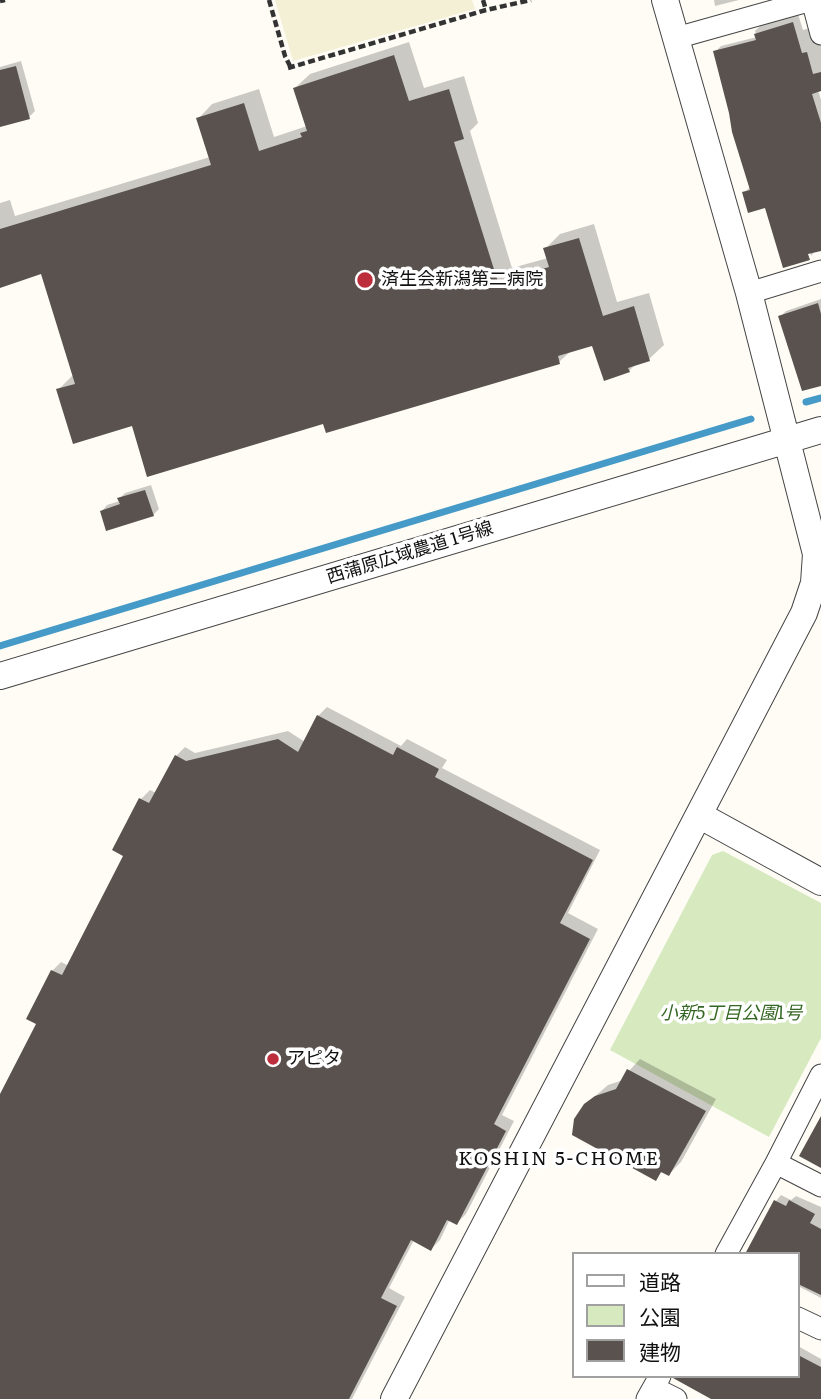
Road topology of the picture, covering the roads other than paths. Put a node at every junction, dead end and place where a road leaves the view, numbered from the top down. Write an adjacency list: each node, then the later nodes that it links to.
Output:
1 (664, 0): 4 (street)
2 (812, 0): 3 (street); 4 (street)
3 (821, 34)
4 (676, 38): 6 (street)
5 (821, 271): 6 (street)
6 (749, 293): 8 (street)
7 (821, 430): 8 (street, 西蒲原広域農道 1号線)
8 (786, 440): 9 (street, 西蒲原広域農道 1号線); 10 (street)
9 (0, 676)
10 (699, 814): 11 (street); 19 (street)
11 (821, 882)
12 (821, 1075): 13 (street)
13 (776, 1163): 14 (street); 15 (street)
14 (821, 1186)
15 (727, 1252)
16 (800, 1319): 17 (street)
17 (821, 1329)
18 (654, 1388): 20 (street)
19 (394, 1399)
20 (676, 1399)

